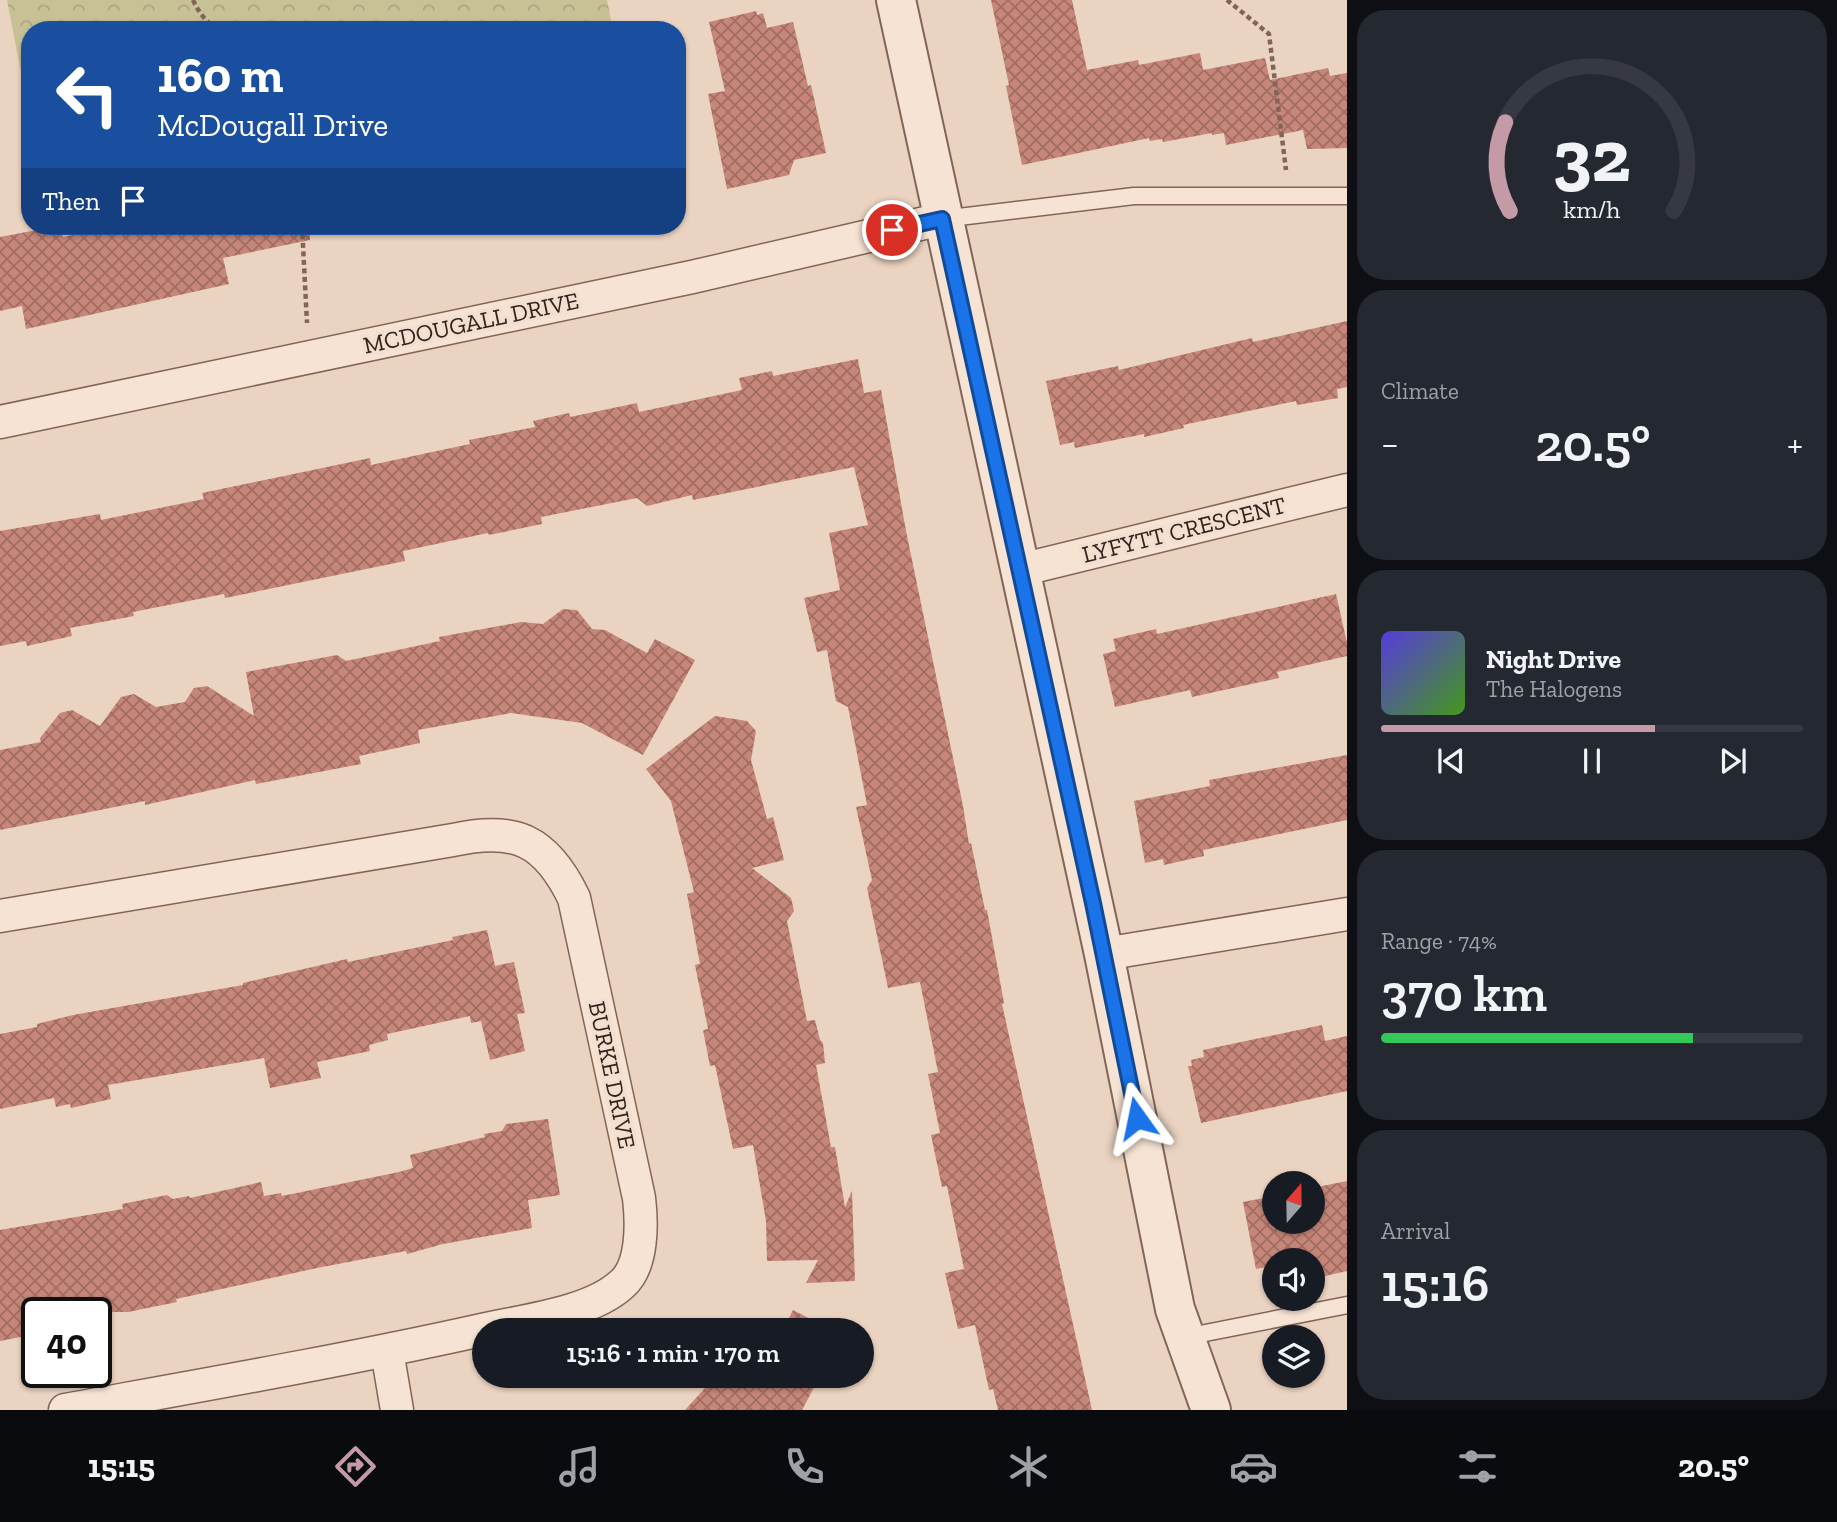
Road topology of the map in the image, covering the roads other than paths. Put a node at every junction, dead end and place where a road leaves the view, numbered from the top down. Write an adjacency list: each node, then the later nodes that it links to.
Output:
1 (896, 0): 3 (street)
2 (1347, 196): 3 (lane)
3 (942, 219): 4 (street, MCDOUGALL DRIVE); 6 (street)
4 (0, 422)
5 (1347, 490): 6 (street, LYFYTT CRESCENT)
6 (1020, 570): 9 (street)
7 (1347, 915): 9 (street)
8 (0, 916): 12 (street, BURKE DRIVE)
9 (1104, 954): 11 (street)
10 (1347, 1305): 11 (lane)
11 (1185, 1337): 15 (street)
12 (387, 1351): 13 (street, BURKE DRIVE); 14 (street)
13 (65, 1410)
14 (397, 1410)
15 (1211, 1410)

